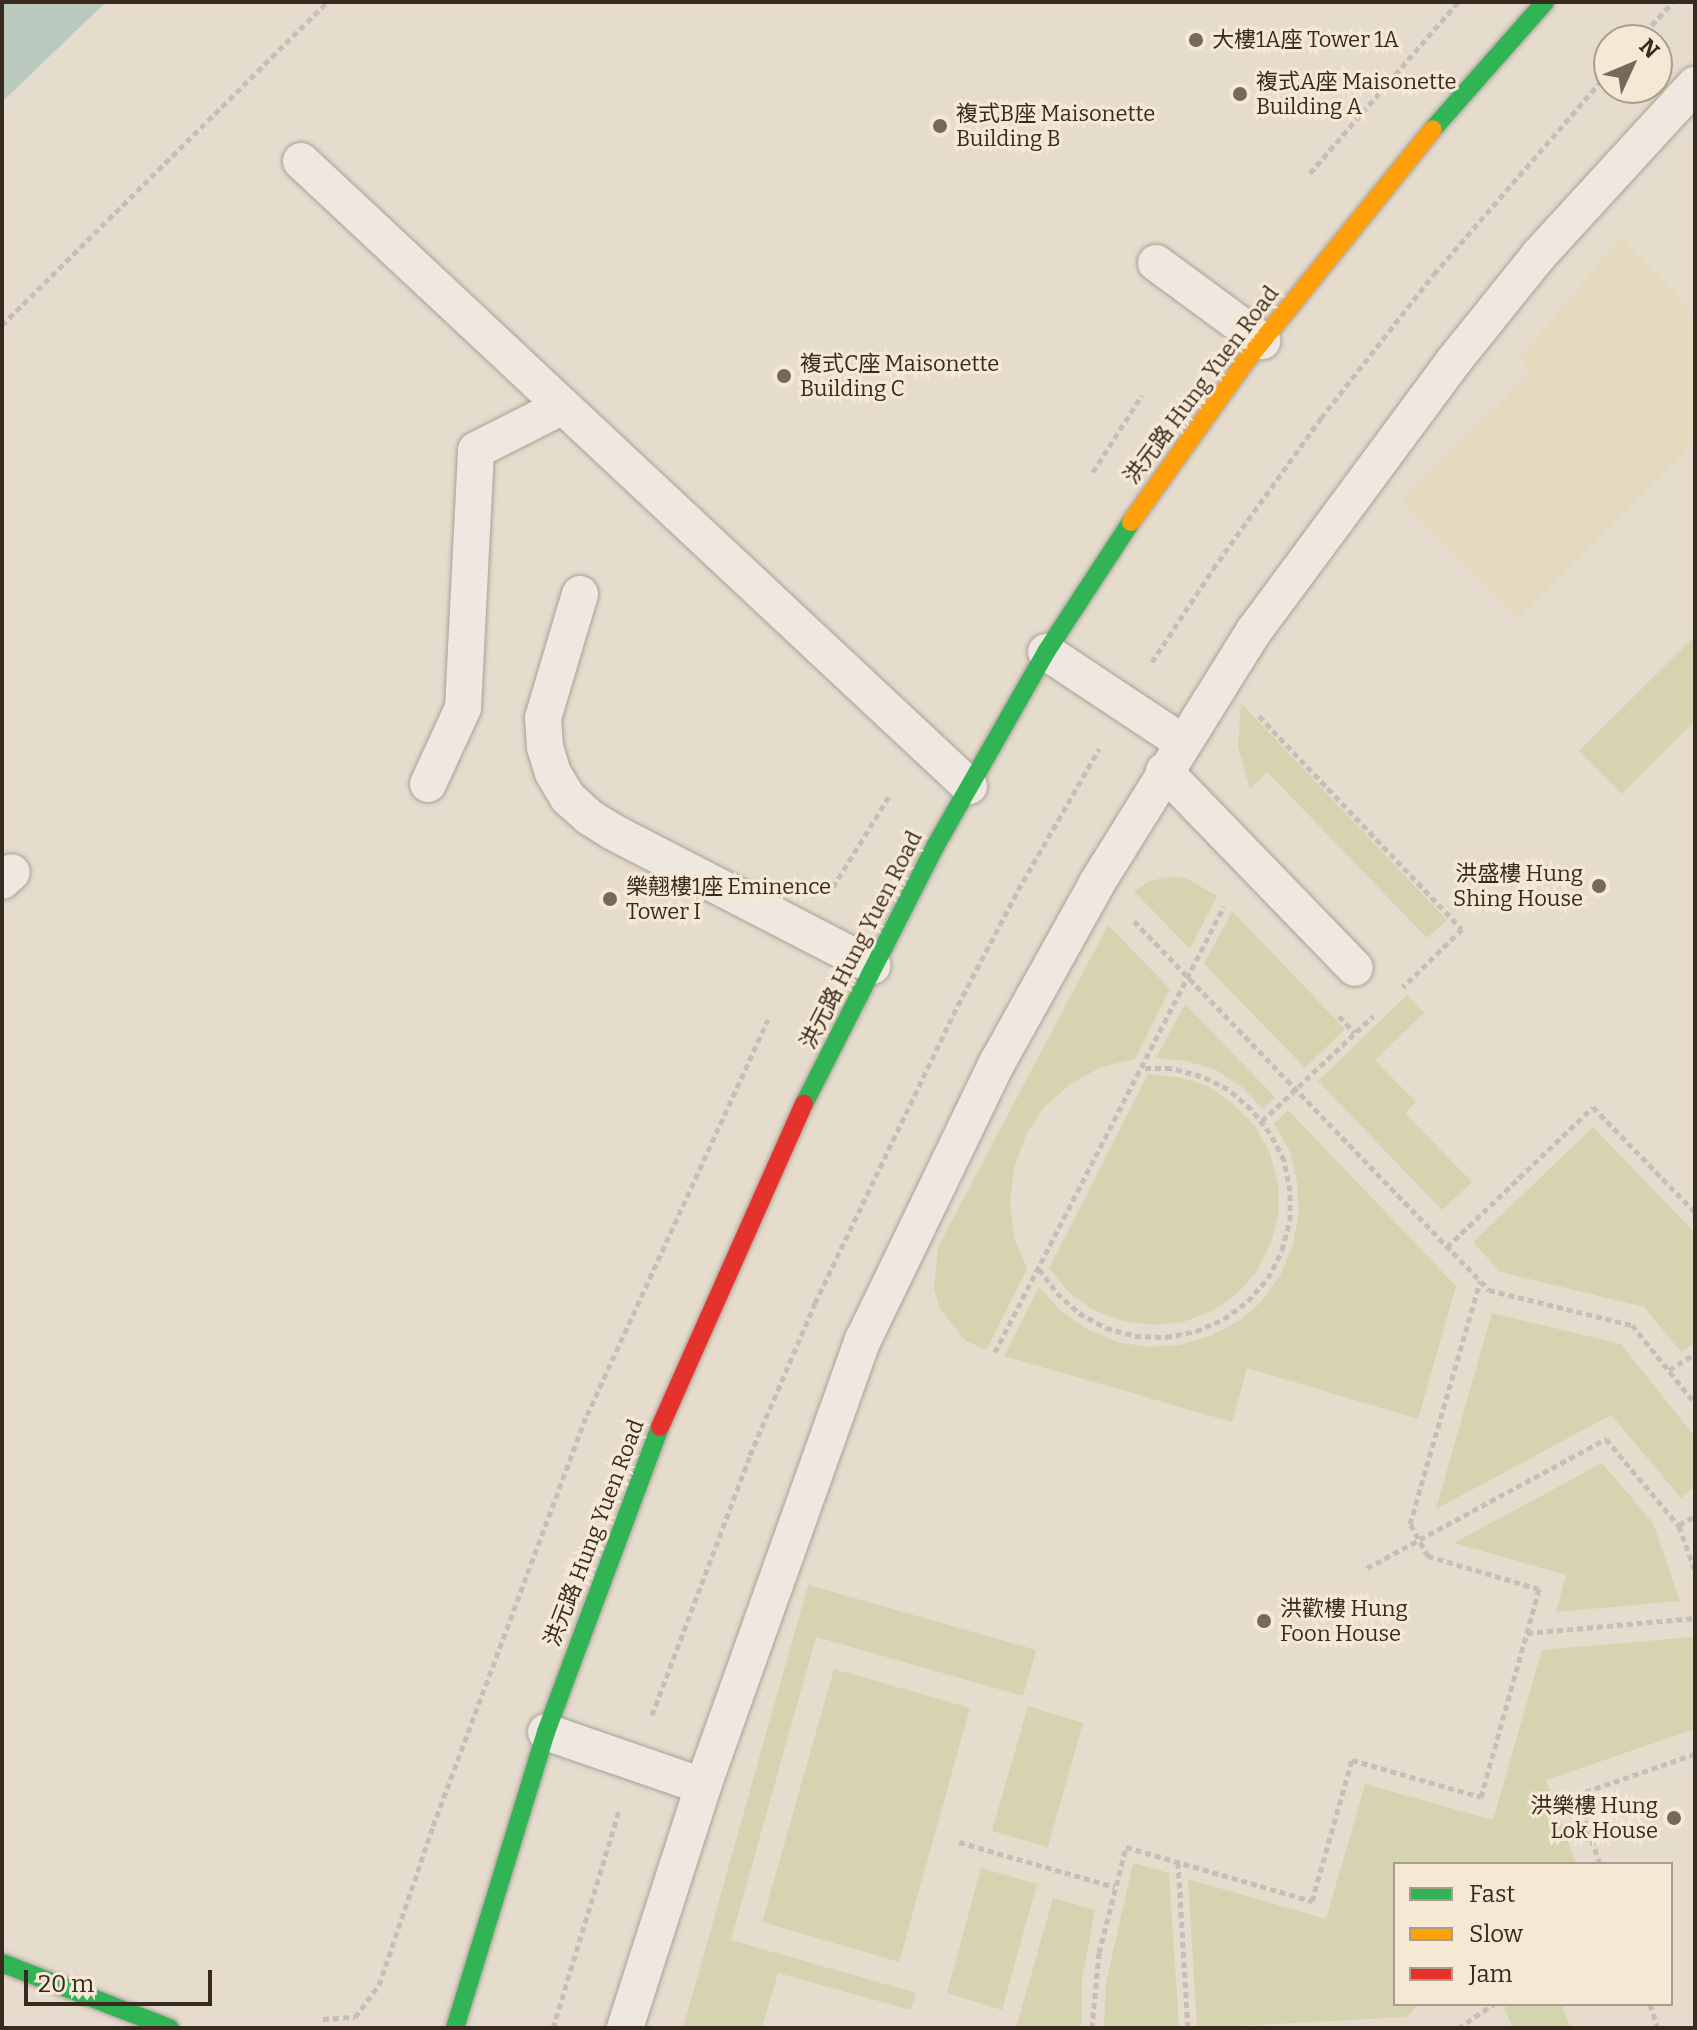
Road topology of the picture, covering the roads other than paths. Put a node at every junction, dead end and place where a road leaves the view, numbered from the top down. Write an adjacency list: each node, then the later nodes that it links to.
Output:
1 (1545, 2): 5 (street, 洪元路 Hung Yuen Road)
2 (1695, 85): 9 (lane)
3 (301, 161): 6 (lane)
4 (1156, 263): 5 (lane)
5 (1262, 341): 8 (street, 洪元路 Hung Yuen Road)
6 (561, 407): 10 (lane); 11 (lane)
7 (580, 594): 12 (lane)
8 (1046, 652): 9 (lane); 11 (street, 洪元路 Hung Yuen Road)
9 (1173, 757): 13 (lane); 15 (lane)
10 (428, 784)
11 (969, 786): 12 (street, 洪元路 Hung Yuen Road)
12 (873, 966): 14 (street, 洪元路 Hung Yuen Road)
13 (1355, 968)
14 (546, 1732): 15 (lane); 18 (street, 洪元路 Hung Yuen Road)
15 (703, 1786): 19 (lane)
16 (2, 1963): 17 (street)
17 (170, 2028)
18 (455, 2028)
19 (625, 2028)

